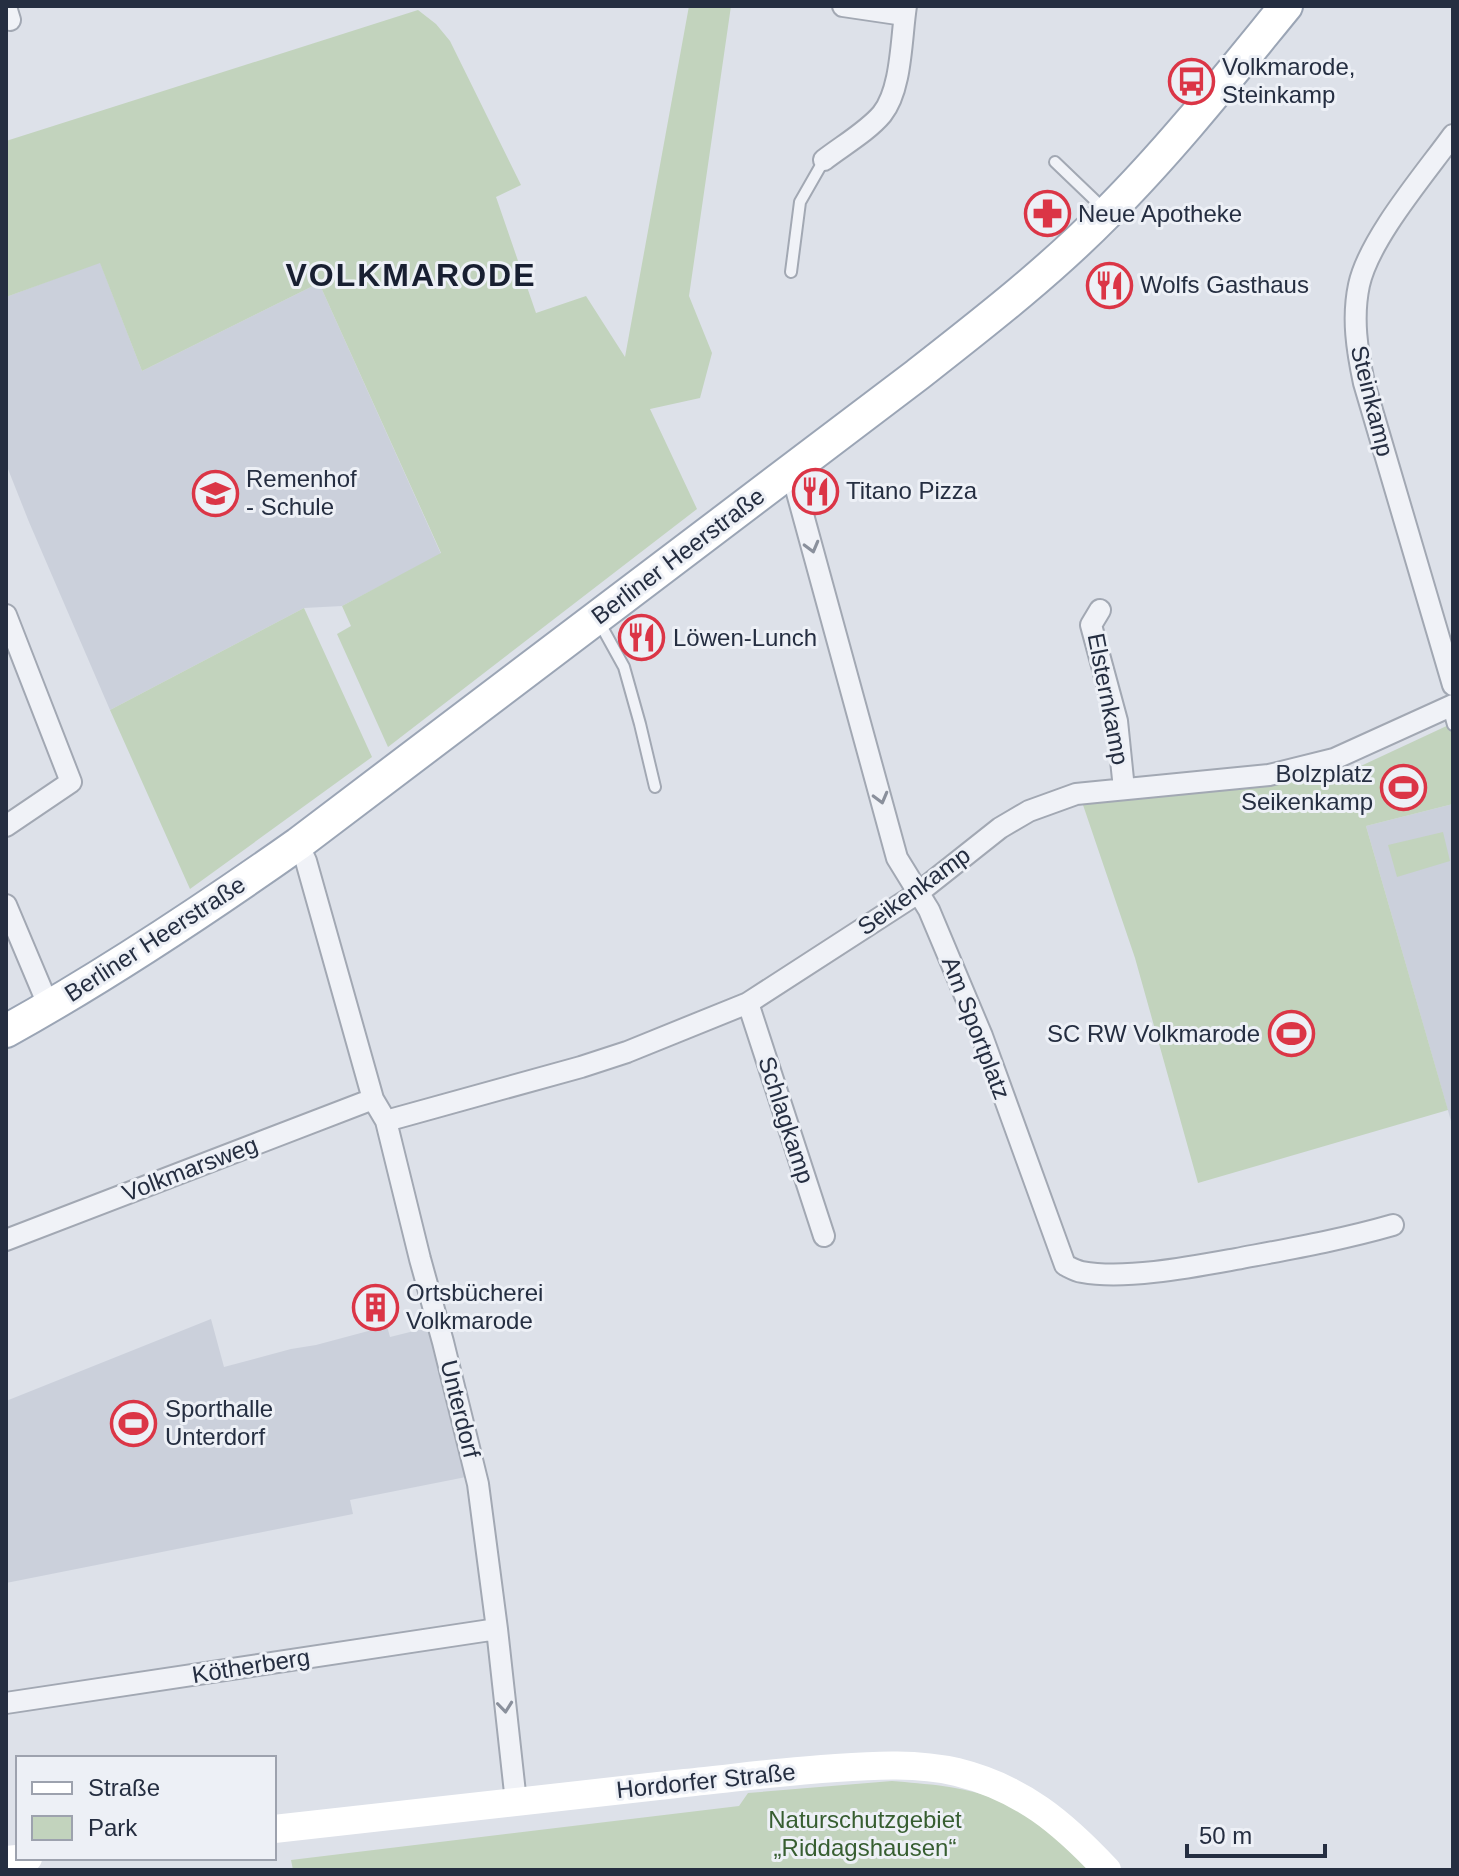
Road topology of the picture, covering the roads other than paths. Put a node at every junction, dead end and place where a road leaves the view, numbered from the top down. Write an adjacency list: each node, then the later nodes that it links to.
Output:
1 (843, 6): 3 (street)
2 (1286, 6): 7 (main road, Berliner Heerstraße)
3 (905, 10): 5 (street)
4 (1453, 135): 13 (street, Steinkamp)
5 (824, 160): 8 (lane)
6 (1055, 162): 7 (lane)
7 (1108, 213): 9 (main road, Berliner Heerstraße)
8 (791, 272)
9 (786, 474): 12 (main road, Berliner Heerstraße); 19 (street, Am Sportplatz, one-way to 19)
10 (1100, 610): 16 (street, Elsternkamp)
11 (6, 615): 17 (street)
12 (596, 617): 15 (lane); 18 (main road, Berliner Heerstraße)
13 (1453, 685)
14 (1451, 712): 16 (street, Seikenkamp)
15 (655, 787)
16 (1124, 789): 19 (street, Seikenkamp)
17 (6, 826)
18 (298, 844): 22 (main road, Berliner Heerstraße); 24 (street, Unterdorf)
19 (918, 893): 21 (street, Seikenkamp); 26 (street, Am Sportplatz)
20 (6, 905): 22 (street)
21 (748, 1003): 25 (street, Seikenkamp); 27 (street, Schlagkamp)
22 (49, 1007): 23 (main road, Berliner Heerstraße)
23 (6, 1031)
24 (373, 1099): 25 (street, Unterdorf); 28 (street, Volkmarsweg)
25 (386, 1121): 29 (street, Unterdorf)
26 (1393, 1225)
27 (824, 1236)
28 (6, 1240)
29 (497, 1629): 30 (street, Kötherberg); 31 (street, Unterdorf, one-way to 31)
30 (6, 1703)
31 (516, 1802): 32 (main road, Hordorfer Straße); 33 (main road, Hordorfer Straße)
32 (276, 1829)
33 (1107, 1870)

